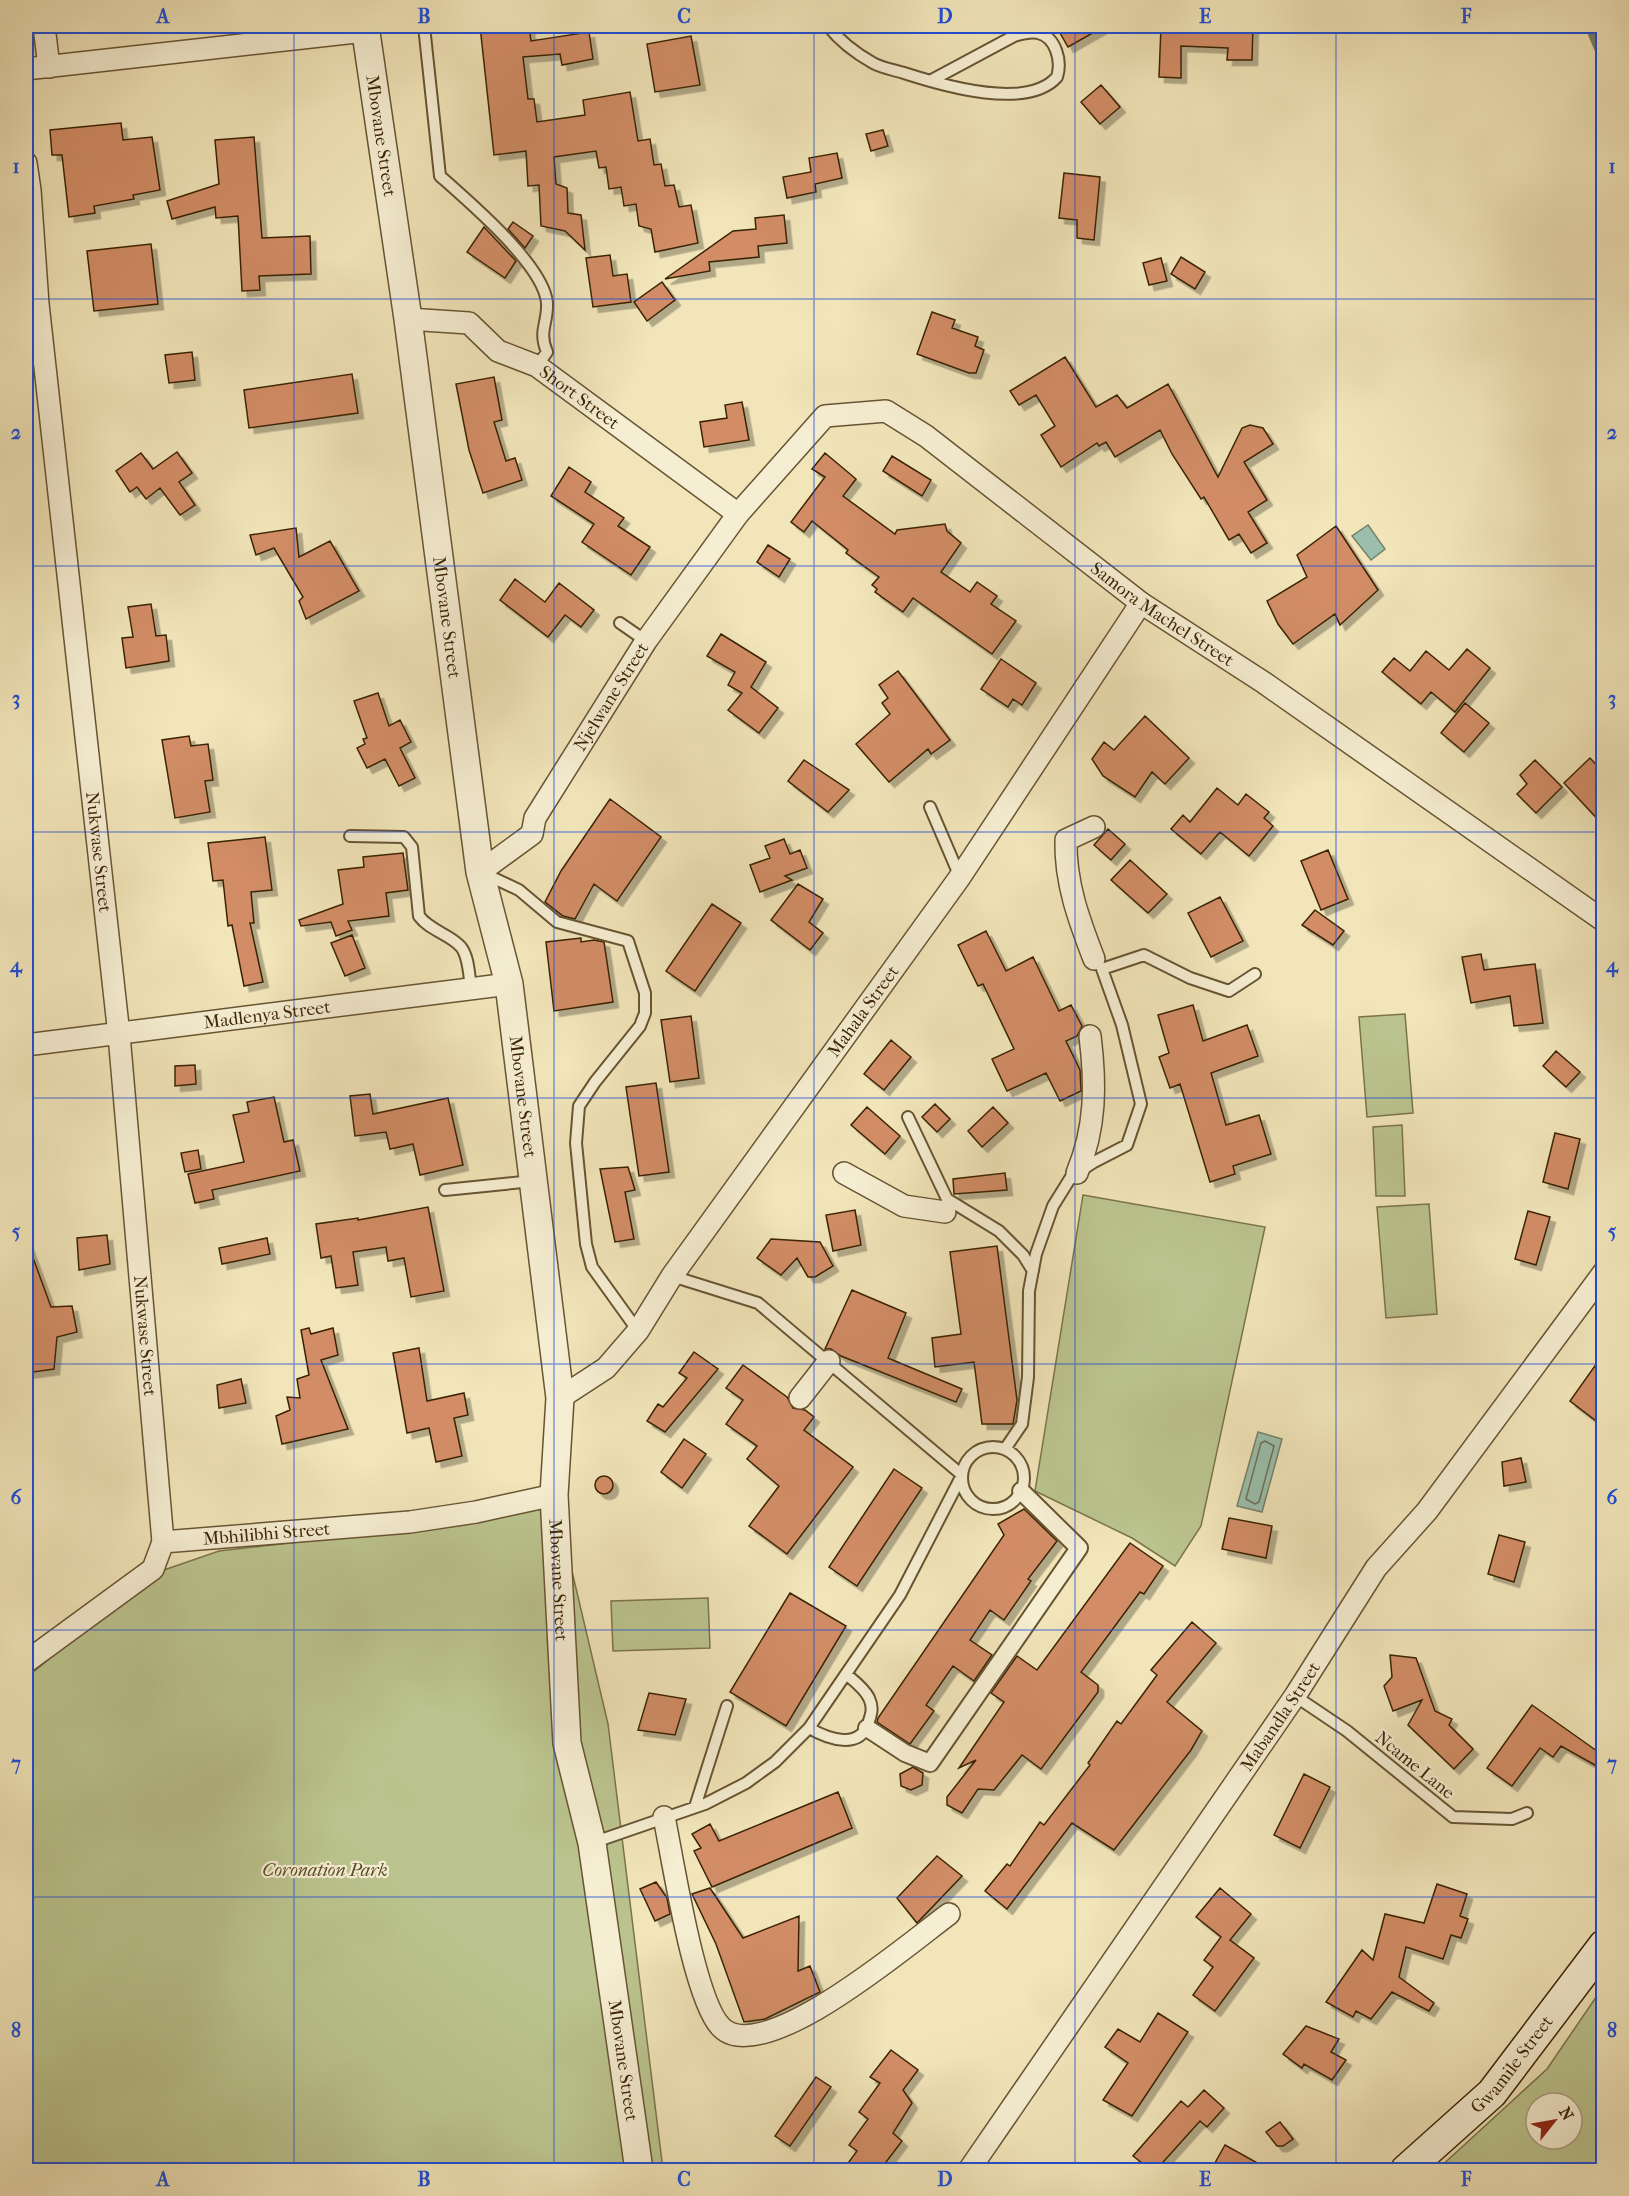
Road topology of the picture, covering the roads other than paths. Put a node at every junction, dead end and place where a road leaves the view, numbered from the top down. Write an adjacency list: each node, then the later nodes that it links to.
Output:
1 (44, 26): 5 (street)
2 (424, 26): 12 (lane)
3 (828, 26): 7 (lane)
4 (364, 28): 5 (street); 11 (street, Mbovane Street)
5 (49, 67): 6 (street)
6 (26, 69)
7 (930, 81): 7 (lane)
8 (26, 163): 9 (street, Nukwase Street)
9 (28, 191): 10 (street, Nukwase Street)
10 (32, 305): 27 (street, Nukwase Street)
11 (408, 319): 12 (street, Short Street); 20 (street, Mbovane Street)
12 (537, 366): 13 (street, Short Street)
13 (738, 514): 14 (street, Samora Machel Street); 16 (street, Njelwane Street)
14 (1141, 603): 21 (street, Mahala Street); 22 (street, Samora Machel Street)
15 (620, 623): 16 (lane)
16 (646, 641): 20 (street, Njelwane Street)
17 (930, 807): 21 (lane)
18 (1094, 827): 23 (street)
19 (350, 836): 26 (lane)
20 (480, 872): 25 (street, Mbovane Street); 39 (lane)
21 (960, 877): 38 (street, Mahala Street)
22 (1604, 921)
23 (1094, 959)
24 (1255, 974): 32 (lane)
25 (509, 984): 26 (street, Madlenya Street); 33 (street, Mbovane Street)
26 (471, 988): 27 (street, Madlenya Street)
27 (119, 1035): 29 (street, Madlenya Street); 47 (street, Nukwase Street)
28 (1090, 1036): 32 (street)
29 (26, 1045)
30 (908, 1117): 36 (lane)
31 (844, 1173): 35 (street)
32 (1077, 1173): 36 (lane)
33 (533, 1181): 34 (lane); 41 (street, Mbovane Street)
34 (445, 1190)
35 (945, 1212)
36 (1033, 1271): 43 (lane)
37 (1604, 1272): 50 (street, Mabandla Street)
38 (672, 1276): 39 (street, Mahala Street); 40 (lane)
39 (638, 1331): 41 (street, Mahala Street)
40 (829, 1361): 42 (street); 44 (lane)
41 (560, 1398): 46 (street, Mbovane Street)
42 (800, 1398)
43 (1005, 1449): 44 (lane); 45 (lane)
44 (962, 1475): 45 (lane); 49 (lane)
45 (1021, 1491): 53 (street)
46 (554, 1495): 47 (street, Mbhilibhi Street); 57 (street, Mbovane Street)
47 (164, 1542): 48 (street)
48 (26, 1662)
49 (846, 1674): 52 (lane); 53 (lane)
50 (1295, 1696): 55 (lane, Ncame Lane); 61 (street, Mabandla Street)
51 (727, 1706): 54 (lane)
52 (809, 1728): 53 (lane); 54 (lane)
53 (867, 1728)
54 (695, 1807): 56 (lane)
55 (1527, 1813)
56 (664, 1817): 57 (lane); 58 (street)
57 (592, 1843): 60 (street, Mbovane Street)
58 (949, 1914)
59 (1604, 1945): 62 (main road, Gwamile Street)
60 (639, 2170)
61 (969, 2170)
62 (1406, 2170)

